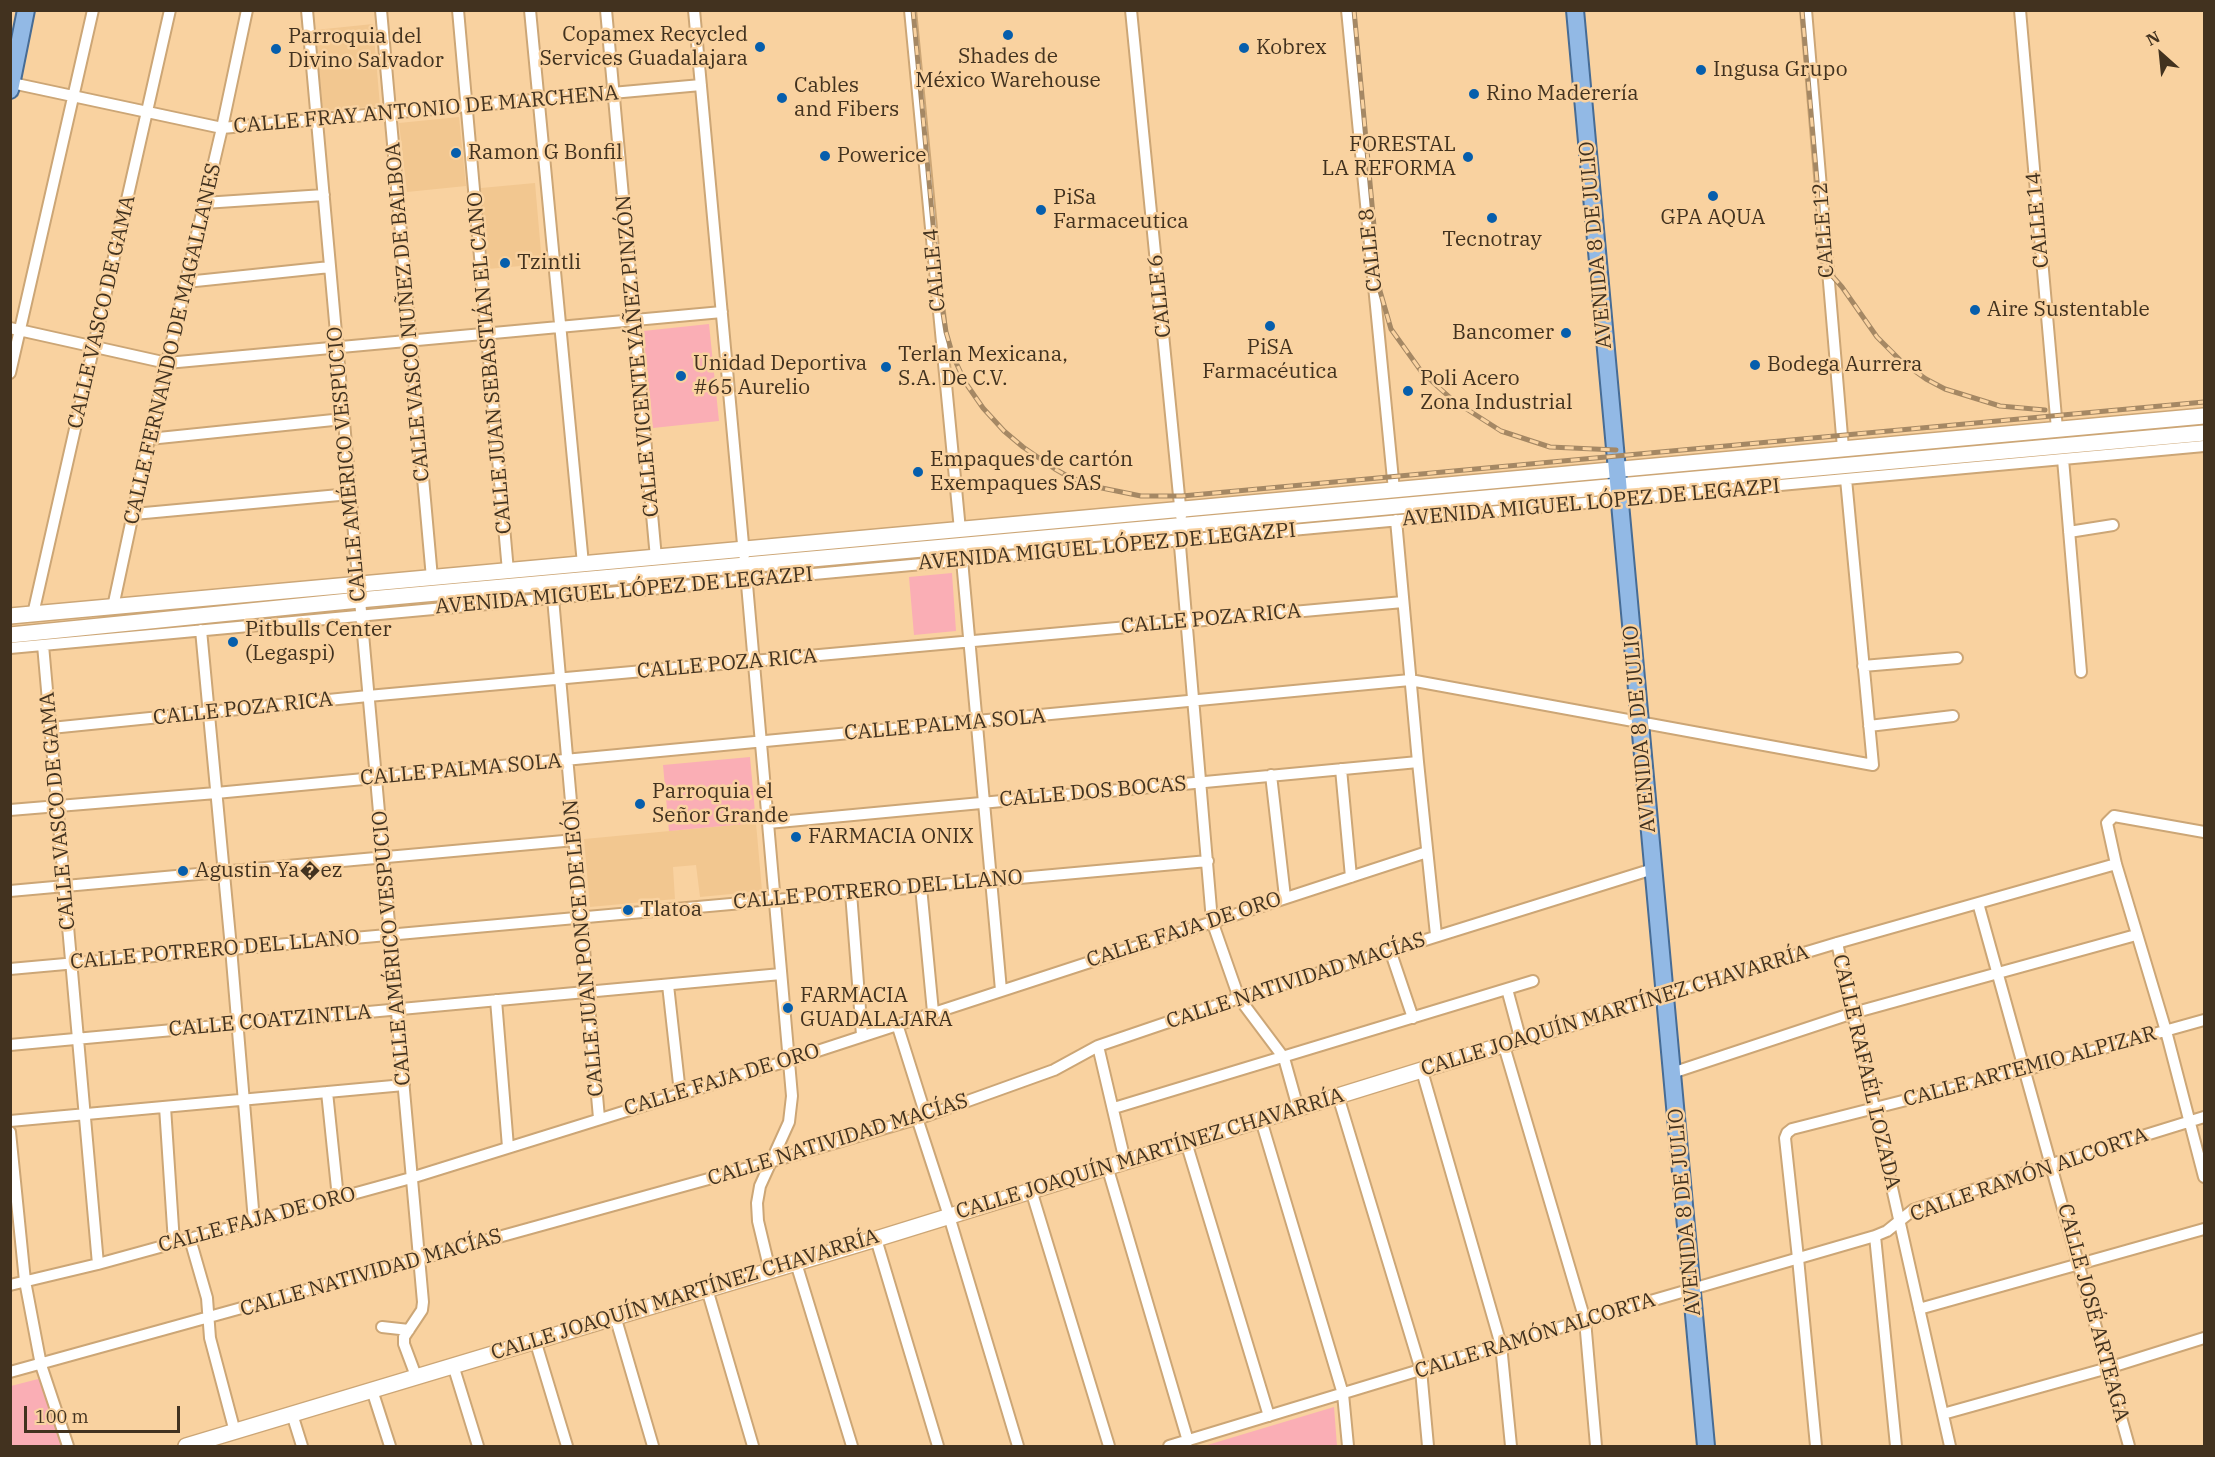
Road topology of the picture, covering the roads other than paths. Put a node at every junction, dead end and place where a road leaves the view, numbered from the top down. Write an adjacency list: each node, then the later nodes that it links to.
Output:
1 (26, 10): 18 (main road)
2 (93, 10): 20 (street)
3 (170, 10): 23 (street, CALLE VASCO DE GAMA)
4 (248, 10): 26 (street, CALLE FERNANDO DE MAGALLANES)
5 (307, 10): 25 (street, CALLE AMÉRICO VESPUCIO)
6 (381, 10): 24 (street, CALLE VASCO NUÑEZ DE BALBOA)
7 (458, 10): 22 (street, CALLE JUAN SEBASTIÁN EL CANO)
8 (530, 10): 21 (street)
9 (606, 10): 19 (street, CALLE VICENTE YÁÑEZ PINZÓN)
10 (694, 10): 17 (street)
11 (910, 10): 59 (street, CALLE 4)
12 (1131, 10): 54 (street, CALLE 6)
13 (1347, 10): 51 (street, CALLE 8)
14 (1575, 10): 50 (main road, AVENIDA 8 DE JULIO)
15 (1806, 10): 47 (street, CALLE 12)
16 (2020, 10): 43 (street, CALLE 14)
17 (701, 85): 19 (street, CALLE FRAY ANTONIO DE MARCHENA); 31 (street)
18 (11, 86): 20 (street, CALLE FRAY ANTONIO DE MARCHENA)
19 (614, 93): 21 (street, CALLE FRAY ANTONIO DE MARCHENA); 32 (street, CALLE VICENTE YÁÑEZ PINZÓN)
20 (74, 95): 23 (street, CALLE FRAY ANTONIO DE MARCHENA); 34 (street)
21 (539, 100): 22 (street, CALLE FRAY ANTONIO DE MARCHENA); 33 (street)
22 (467, 107): 24 (street, CALLE FRAY ANTONIO DE MARCHENA); 35 (street, CALLE JUAN SEBASTIÁN EL CANO)
23 (148, 112): 26 (street, CALLE FRAY ANTONIO DE MARCHENA); 37 (street, CALLE VASCO DE GAMA)
24 (391, 114): 25 (street, CALLE FRAY ANTONIO DE MARCHENA); 36 (street, CALLE VASCO NUÑEZ DE BALBOA)
25 (318, 121): 26 (street, CALLE FRAY ANTONIO DE MARCHENA); 27 (street, CALLE AMÉRICO VESPUCIO)
26 (222, 129): 28 (street, CALLE FERNANDO DE MAGALLANES)
27 (324, 195): 28 (street); 29 (street, CALLE AMÉRICO VESPUCIO)
28 (204, 203): 30 (street, CALLE FERNANDO DE MAGALLANES)
29 (330, 267): 30 (street); 38 (street, CALLE AMÉRICO VESPUCIO)
30 (186, 282): 39 (street, CALLE FERNANDO DE MAGALLANES)
31 (722, 312): 32 (street); 62 (street)
32 (634, 320): 33 (street); 63 (street, CALLE VICENTE YÁÑEZ PINZÓN)
33 (560, 327): 35 (street); 65 (street)
34 (15, 329): 37 (street); 40 (street)
35 (487, 334): 36 (street); 66 (street, CALLE JUAN SEBASTIÁN EL CANO)
36 (411, 341): 38 (street); 68 (street, CALLE VASCO NUÑEZ DE BALBOA)
37 (94, 347): 39 (street); 73 (street, CALLE VASCO DE GAMA)
38 (337, 348): 39 (street); 42 (street, CALLE AMÉRICO VESPUCIO)
39 (167, 363): 45 (street, CALLE FERNANDO DE MAGALLANES)
40 (10, 373)
41 (2205, 416): 43 (main road, AVENIDA MIGUEL LÓPEZ DE LEGAZPI)
42 (343, 419): 45 (street); 52 (street, CALLE AMÉRICO VESPUCIO)
43 (2057, 429): 47 (main road, AVENIDA MIGUEL LÓPEZ DE LEGAZPI)
44 (2205, 433): 50 (main road, AVENIDA MIGUEL LÓPEZ DE LEGAZPI)
45 (149, 439): 56 (street, CALLE FERNANDO DE MAGALLANES)
46 (2205, 446): 48 (street, AVENIDA MIGUEL LÓPEZ DE LEGAZPI)
47 (1843, 448): 50 (main road, AVENIDA MIGUEL LÓPEZ DE LEGAZPI)
48 (2063, 459): 49 (street, AVENIDA MIGUEL LÓPEZ DE LEGAZPI); 60 (street)
49 (1846, 479): 50 (street, AVENIDA MIGUEL LÓPEZ DE LEGAZPI); 83 (street)
50 (1619, 486): 51 (main road, AVENIDA MIGUEL LÓPEZ DE LEGAZPI); 55 (main road, AVENIDA MIGUEL LÓPEZ DE LEGAZPI); 57 (street, AVENIDA MIGUEL LÓPEZ DE LEGAZPI); 92 (main road, AVENIDA 8 DE JULIO)
51 (1394, 490): 53 (main road, AVENIDA MIGUEL LÓPEZ DE LEGAZPI)
52 (350, 494): 56 (street); 70 (street, CALLE AMÉRICO VESPUCIO)
53 (1355, 494): 54 (main road, AVENIDA MIGUEL LÓPEZ DE LEGAZPI); 55 (main road)
54 (1182, 509): 59 (main road, AVENIDA MIGUEL LÓPEZ DE LEGAZPI); 61 (street, CALLE 6)
55 (1357, 510): 61 (main road, AVENIDA MIGUEL LÓPEZ DE LEGAZPI)
56 (134, 514): 72 (street, CALLE FERNANDO DE MAGALLANES)
57 (1396, 520): 61 (street, AVENIDA MIGUEL LÓPEZ DE LEGAZPI); 71 (street)
58 (2113, 525): 60 (street)
59 (960, 530): 62 (main road, AVENIDA MIGUEL LÓPEZ DE LEGAZPI)
60 (2069, 532): 84 (street)
61 (1179, 533): 64 (street, AVENIDA MIGUEL LÓPEZ DE LEGAZPI); 67 (main road, AVENIDA MIGUEL LÓPEZ DE LEGAZPI); 75 (street, CALLE 6)
62 (743, 550): 63 (main road, AVENIDA MIGUEL LÓPEZ DE LEGAZPI); 67 (street)
63 (656, 558): 65 (main road, AVENIDA MIGUEL LÓPEZ DE LEGAZPI)
64 (963, 560): 67 (street, AVENIDA MIGUEL LÓPEZ DE LEGAZPI); 78 (street)
65 (583, 564): 66 (main road, AVENIDA MIGUEL LÓPEZ DE LEGAZPI)
66 (508, 571): 68 (main road, AVENIDA MIGUEL LÓPEZ DE LEGAZPI)
67 (746, 573): 69 (street, AVENIDA MIGUEL LÓPEZ DE LEGAZPI); 70 (main road, AVENIDA MIGUEL LÓPEZ DE LEGAZPI); 82 (street)
68 (432, 578): 70 (main road, AVENIDA MIGUEL LÓPEZ DE LEGAZPI)
69 (553, 598): 70 (street, AVENIDA MIGUEL LÓPEZ DE LEGAZPI); 85 (street, CALLE JUAN PONCE DE LEÓN)
70 (359, 600): 72 (main road, AVENIDA MIGUEL LÓPEZ DE LEGAZPI); 76 (street, AVENIDA MIGUEL LÓPEZ DE LEGAZPI); 77 (main road, AVENIDA MIGUEL LÓPEZ DE LEGAZPI); 87 (street, CALLE AMÉRICO VESPUCIO)
71 (1403, 602): 75 (street, CALLE POZA RICA); 86 (street)
72 (113, 607): 73 (main road, AVENIDA MIGUEL LÓPEZ DE LEGAZPI)
73 (33, 614): 74 (main road, AVENIDA MIGUEL LÓPEZ DE LEGAZPI)
74 (10, 616)
75 (1186, 622): 78 (street, CALLE POZA RICA); 88 (street, CALLE 6)
76 (201, 630): 79 (street, AVENIDA MIGUEL LÓPEZ DE LEGAZPI); 89 (street)
77 (10, 635)
78 (970, 642): 82 (street, CALLE POZA RICA); 91 (street)
79 (43, 645): 80 (street, AVENIDA MIGUEL LÓPEZ DE LEGAZPI); 94 (street, CALLE VASCO DE GAMA)
80 (10, 648)
81 (1957, 658): 83 (street)
82 (754, 662): 85 (street, CALLE POZA RICA); 95 (street)
83 (1863, 666): 93 (street)
84 (2080, 672)
85 (560, 679): 87 (street, CALLE POZA RICA); 96 (street, CALLE JUAN PONCE DE LEÓN)
86 (1410, 680): 88 (street, CALLE PALMA SOLA); 92 (street, CALLE PALMA SOLA); 97 (street)
87 (368, 696): 89 (street, CALLE POZA RICA); 100 (street, CALLE AMÉRICO VESPUCIO)
88 (1194, 702): 91 (street, CALLE PALMA SOLA); 101 (street, CALLE 6)
89 (207, 712): 94 (street, CALLE POZA RICA); 102 (street)
90 (1953, 716): 93 (street)
91 (977, 722): 95 (street, CALLE PALMA SOLA); 103 (street)
92 (1640, 723): 93 (street, CALLE PALMA SOLA); 113 (main road, AVENIDA 8 DE JULIO)
93 (1869, 726)
94 (51, 728): 104 (street, CALLE VASCO DE GAMA)
95 (760, 742): 96 (street, CALLE PALMA SOLA); 106 (street)
96 (567, 760): 100 (street, CALLE PALMA SOLA); 108 (street, CALLE JUAN PONCE DE LEÓN)
97 (1418, 762): 98 (street, CALLE DOS BOCAS); 109 (street)
98 (1341, 769): 99 (street, CALLE DOS BOCAS); 115 (street)
99 (1271, 776): 101 (street, CALLE DOS BOCAS); 121 (street)
100 (376, 777): 102 (street, CALLE PALMA SOLA); 110 (street, CALLE AMÉRICO VESPUCIO)
101 (1201, 782): 103 (street, CALLE DOS BOCAS); 111 (street, CALLE 6)
102 (216, 793): 104 (street, CALLE PALMA SOLA); 114 (street)
103 (984, 802): 106 (street, CALLE DOS BOCAS); 116 (street)
104 (57, 806): 105 (street, CALLE PALMA SOLA); 117 (street, CALLE VASCO DE GAMA)
105 (10, 810)
106 (768, 823): 122 (street)
107 (2205, 832): 112 (street)
108 (574, 840): 110 (street); 124 (street, CALLE JUAN PONCE DE LEÓN)
109 (1427, 852): 115 (street, CALLE FAJA DE ORO); 127 (street)
110 (384, 857): 114 (street); 126 (street, CALLE AMÉRICO VESPUCIO)
111 (1208, 861): 116 (street, CALLE POTRERO DEL LLANO); 125 (street, CALLE 6)
112 (2116, 864): 123 (street, CALLE JOAQUÍN MARTÍNEZ CHAVARRÍA); 128 (street)
113 (1653, 869): 127 (street, CALLE NATIVIDAD MACÍAS); 141 (main road, AVENIDA 8 DE JULIO)
114 (222, 873): 117 (street); 130 (street)
115 (1351, 876): 121 (street, CALLE FAJA DE ORO)
116 (992, 880): 118 (street, CALLE POTRERO DEL LLANO); 139 (street)
117 (65, 886): 119 (street); 132 (street, CALLE VASCO DE GAMA)
118 (921, 886): 120 (street, CALLE POTRERO DEL LLANO); 145 (street)
119 (10, 891)
120 (851, 893): 122 (street, CALLE POTRERO DEL LLANO); 152 (street)
121 (1286, 897): 125 (street, CALLE FAJA DE ORO)
122 (775, 899): 124 (street, CALLE POTRERO DEL LLANO); 135 (street)
123 (1978, 903): 129 (street, CALLE JOAQUÍN MARTÍNEZ CHAVARRÍA); 134 (street, CALLE JOSÉ ARTEAGA)
124 (581, 916): 126 (street, CALLE POTRERO DEL LLANO); 140 (street, CALLE JUAN PONCE DE LEÓN)
125 (1212, 921): 139 (street, CALLE FAJA DE ORO); 142 (street, CALLE 6)
126 (390, 933): 130 (street, CALLE POTRERO DEL LLANO); 144 (street, CALLE AMÉRICO VESPUCIO)
127 (1436, 935): 131 (street, CALLE NATIVIDAD MACÍAS)
128 (2136, 935): 134 (street); 151 (street)
129 (1837, 943): 141 (street, CALLE JOAQUÍN MARTÍNEZ CHAVARRÍA); 146 (street, CALLE RAFAÉL LOZADA)
130 (231, 948): 132 (street, CALLE POTRERO DEL LLANO); 149 (street)
131 (1390, 950): 142 (street, CALLE NATIVIDAD MACÍAS); 147 (street)
132 (72, 963): 133 (street, CALLE POTRERO DEL LLANO); 153 (street, CALLE VASCO DE GAMA)
133 (10, 969)
134 (1998, 973): 146 (street); 160 (street, CALLE JOSÉ ARTEAGA)
135 (781, 974): 137 (street, CALLE COATZINTLA); 159 (street)
136 (1533, 981): 138 (street)
137 (668, 985): 140 (street, CALLE COATZINTLA); 165 (street)
138 (1507, 989): 147 (street); 154 (street)
139 (1002, 990): 145 (street, CALLE FAJA DE ORO)
140 (588, 992): 143 (street, CALLE COATZINTLA); 175 (street, CALLE JUAN PONCE DE LEÓN)
141 (1664, 995): 154 (main road, CALLE JOAQUÍN MARTÍNEZ CHAVARRÍA); 162 (main road, AVENIDA 8 DE JULIO)
142 (1239, 998): 156 (street, CALLE NATIVIDAD MACÍAS); 158 (street, CALLE 6)
143 (496, 1000): 144 (street, CALLE COATZINTLA); 181 (street)
144 (397, 1010): 149 (street, CALLE COATZINTLA); 163 (street, CALLE AMÉRICO VESPUCIO)
145 (933, 1012): 150 (street, CALLE FAJA DE ORO)
146 (1853, 1013): 162 (street); 171 (street, CALLE RAFAÉL LOZADA)
147 (1413, 1018): 158 (street)
148 (2205, 1020): 151 (street, CALLE ARTEMIO ALPIZAR)
149 (237, 1024): 153 (street, CALLE COATZINTLA); 167 (street)
150 (897, 1024): 152 (street, CALLE FAJA DE ORO); 173 (street)
151 (2166, 1031): 160 (street, CALLE ARTEMIO ALPIZAR); 178 (street)
152 (862, 1035): 159 (street, CALLE FAJA DE ORO)
153 (79, 1040): 155 (street, CALLE COATZINTLA); 172 (street, CALLE VASCO DE GAMA)
154 (1521, 1041): 157 (main road, CALLE JOAQUÍN MARTÍNEZ CHAVARRÍA)
155 (10, 1045)
156 (1098, 1046): 169 (street); 173 (street, CALLE NATIVIDAD MACÍAS)
157 (1504, 1046): 161 (main road, CALLE JOAQUÍN MARTÍNEZ CHAVARRÍA); 211 (street)
158 (1284, 1058): 169 (street); 170 (street)
159 (790, 1060): 165 (street, CALLE FAJA DE ORO); 183 (street)
160 (2025, 1070): 171 (street, CALLE ARTEMIO ALPIZAR); 184 (street, CALLE JOSÉ ARTEAGA)
161 (1422, 1071): 166 (main road, CALLE JOAQUÍN MARTÍNEZ CHAVARRÍA); 216 (street)
162 (1672, 1073): 207 (main road, AVENIDA 8 DE JULIO)
163 (404, 1085): 164 (street); 187 (street, CALLE AMÉRICO VESPUCIO)
164 (327, 1092): 167 (street); 189 (street)
165 (680, 1093): 175 (street, CALLE FAJA DE ORO)
166 (1338, 1096): 170 (main road, CALLE JOAQUÍN MARTÍNEZ CHAVARRÍA); 220 (street)
167 (243, 1100): 168 (street); 192 (street)
168 (165, 1107): 172 (street); 197 (street)
169 (1114, 1108): 182 (street)
170 (1298, 1108): 177 (main road, CALLE JOAQUÍN MARTÍNEZ CHAVARRÍA)
171 (1875, 1109): 191 (street, CALLE RAFAÉL LOZADA); 198 (street, CALLE ARTEMIO ALPIZAR)
172 (86, 1114): 176 (street); 201 (street, CALLE VASCO DE GAMA)
173 (922, 1117): 183 (street, CALLE NATIVIDAD MACÍAS); 190 (street)
174 (2205, 1117): 178 (street, CALLE RAMÓN ALCORTA)
175 (599, 1118): 181 (street, CALLE FAJA DE ORO)
176 (10, 1120)
177 (1261, 1120): 180 (main road, CALLE JOAQUÍN MARTÍNEZ CHAVARRÍA); 224 (street)
178 (2190, 1121): 184 (street, CALLE RAMÓN ALCORTA); 186 (street)
179 (10, 1132): 204 (street)
180 (1186, 1142): 182 (main road, CALLE JOAQUÍN MARTÍNEZ CHAVARRÍA); 227 (street)
181 (508, 1147): 187 (street, CALLE FAJA DE ORO)
182 (1125, 1161): 185 (main road, CALLE JOAQUÍN MARTÍNEZ CHAVARRÍA)
183 (770, 1162): 199 (street, CALLE NATIVIDAD MACÍAS); 203 (street)
184 (2052, 1164): 191 (street, CALLE RAMÓN ALCORTA); 202 (street, CALLE JOSÉ ARTEAGA)
185 (1107, 1166): 188 (main road, CALLE JOAQUÍN MARTÍNEZ CHAVARRÍA); 229 (street)
186 (2205, 1177)
187 (411, 1178): 189 (street, CALLE FAJA DE ORO); 199 (street, CALLE AMÉRICO VESPUCIO)
188 (1031, 1190): 190 (main road, CALLE JOAQUÍN MARTÍNEZ CHAVARRÍA); 242 (street)
189 (338, 1198): 192 (street, CALLE FAJA DE ORO)
190 (949, 1216): 196 (main road, CALLE JOAQUÍN MARTÍNEZ CHAVARRÍA); 241 (street)
191 (1899, 1220): 194 (street, CALLE RAMÓN ALCORTA); 208 (street, CALLE RAFAÉL LOZADA)
192 (254, 1221): 195 (street, CALLE FAJA DE ORO)
193 (2205, 1229): 202 (street)
194 (1875, 1236): 198 (street, CALLE RAMÓN ALCORTA); 250 (street)
195 (190, 1239): 197 (street, CALLE FAJA DE ORO); 210 (street)
196 (876, 1239): 200 (main road, CALLE JOAQUÍN MARTÍNEZ CHAVARRÍA); 240 (street)
197 (174, 1243): 201 (street, CALLE FAJA DE ORO)
198 (1798, 1258): 207 (street, CALLE RAMÓN ALCORTA); 249 (street)
199 (419, 1259): 210 (street, CALLE NATIVIDAD MACÍAS); 213 (street, CALLE AMÉRICO VESPUCIO)
200 (796, 1263): 203 (main road, CALLE JOAQUÍN MARTÍNEZ CHAVARRÍA); 239 (street)
201 (98, 1264): 204 (street, CALLE FAJA DE ORO)
202 (2079, 1264): 208 (street); 219 (street, CALLE JOSÉ ARTEAGA)
203 (770, 1270): 206 (main road, CALLE JOAQUÍN MARTÍNEZ CHAVARRÍA)
204 (25, 1281): 205 (street, CALLE FAJA DE ORO); 217 (street)
205 (10, 1285)
206 (707, 1289): 209 (main road, CALLE JOAQUÍN MARTÍNEZ CHAVARRÍA); 238 (street)
207 (1692, 1289): 211 (street, CALLE RAMÓN ALCORTA); 248 (main road, AVENIDA 8 DE JULIO)
208 (1920, 1309): 226 (street, CALLE RAFAÉL LOZADA)
209 (615, 1316): 215 (main road, CALLE JOAQUÍN MARTÍNEZ CHAVARRÍA); 237 (street)
210 (209, 1318): 217 (street, CALLE NATIVIDAD MACÍAS); 228 (street)
211 (1585, 1320): 216 (street, CALLE RAMÓN ALCORTA); 247 (street)
212 (382, 1327): 213 (street)
213 (409, 1330): 222 (street, CALLE AMÉRICO VESPUCIO)
214 (2205, 1338): 219 (street)
215 (535, 1340): 218 (main road, CALLE JOAQUÍN MARTÍNEZ CHAVARRÍA); 236 (street)
216 (1501, 1345): 220 (street, CALLE RAMÓN ALCORTA); 246 (street)
217 (41, 1365): 221 (street, CALLE NATIVIDAD MACÍAS); 231 (street)
218 (453, 1365): 222 (main road, CALLE JOAQUÍN MARTÍNEZ CHAVARRÍA); 235 (street)
219 (2108, 1368): 226 (street); 252 (street, CALLE JOSÉ ARTEAGA)
220 (1421, 1370): 224 (street, CALLE RAMÓN ALCORTA); 245 (street)
221 (10, 1372)
222 (416, 1377): 223 (main road, CALLE JOAQUÍN MARTÍNEZ CHAVARRÍA)
223 (372, 1390): 225 (main road, CALLE JOAQUÍN MARTÍNEZ CHAVARRÍA); 234 (street)
224 (1342, 1394): 227 (street, CALLE RAMÓN ALCORTA); 244 (street)
225 (292, 1414): 228 (main road, CALLE JOAQUÍN MARTÍNEZ CHAVARRÍA); 233 (street)
226 (1943, 1414): 251 (street, CALLE RAFAÉL LOZADA)
227 (1269, 1416): 229 (street, CALLE RAMÓN ALCORTA)
228 (235, 1431): 230 (main road, CALLE JOAQUÍN MARTÍNEZ CHAVARRÍA)
229 (1188, 1441): 243 (street, CALLE RAMÓN ALCORTA)
230 (213, 1443): 232 (main road, CALLE JOAQUÍN MARTÍNEZ CHAVARRÍA)
231 (68, 1446)
232 (186, 1446)
233 (302, 1446)
234 (390, 1446)
235 (478, 1446)
236 (567, 1446)
237 (653, 1446)
238 (753, 1446)
239 (852, 1446)
240 (938, 1446)
241 (1018, 1446)
242 (1109, 1446)
243 (1169, 1446)
244 (1347, 1446)
245 (1428, 1446)
246 (1511, 1446)
247 (1596, 1446)
248 (1706, 1446)
249 (1816, 1446)
250 (1896, 1446)
251 (1950, 1446)
252 (2129, 1446)

